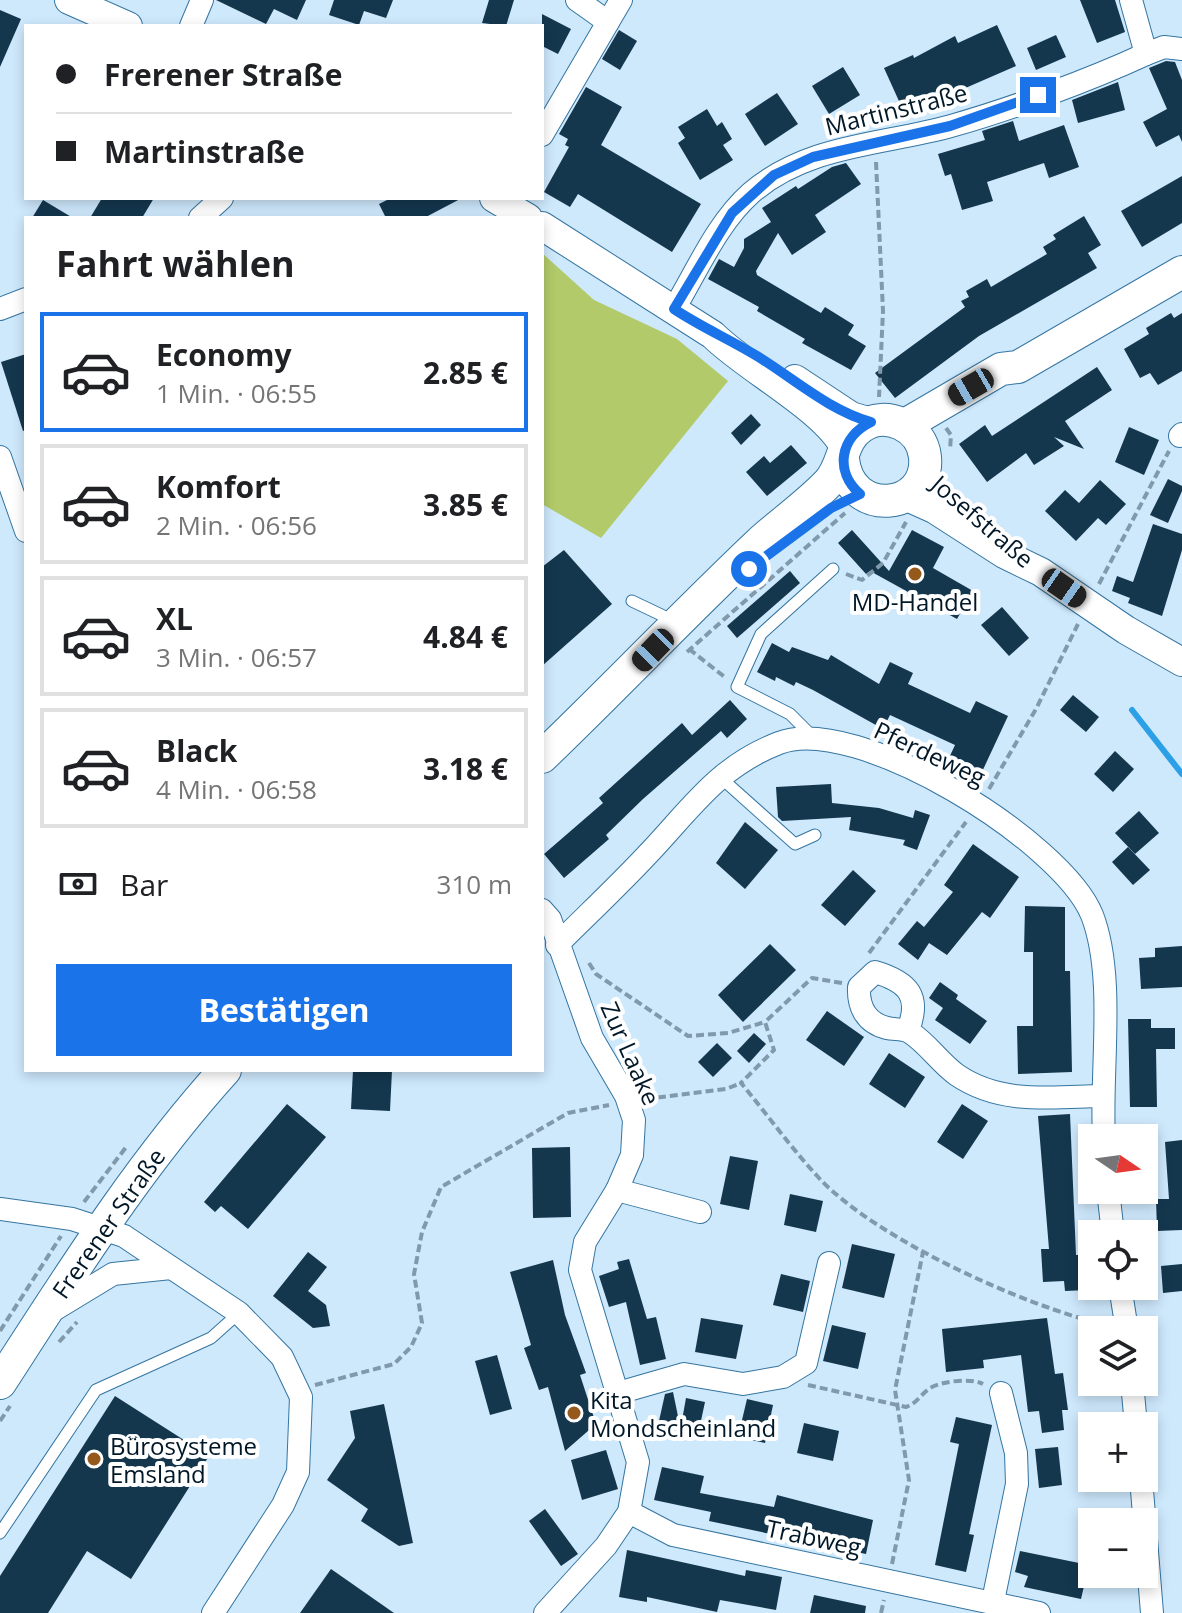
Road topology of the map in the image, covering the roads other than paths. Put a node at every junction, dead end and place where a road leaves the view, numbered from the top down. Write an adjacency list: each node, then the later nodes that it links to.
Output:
1 (69, 0): 7 (street)
2 (202, 0): 8 (street)
3 (577, 0): 6 (street)
4 (621, 0): 6 (street)
5 (1131, 0): 10 (street)
6 (608, 22): 11 (street)
7 (123, 24)
8 (192, 24)
9 (1182, 49): 10 (street, Martinstraße)
10 (1146, 54): 20 (street, Martinstraße)
11 (544, 132)
12 (220, 200): 14 (street)
13 (502, 200): 15 (street)
14 (202, 216)
15 (525, 216)
16 (544, 227): 20 (street)
17 (1182, 272): 23 (main road)
18 (24, 300): 19 (street)
19 (0, 309)
20 (674, 309): 21 (street)
21 (713, 335): 22 (street); 24 (street)
22 (871, 422): 23 (main road); 24 (main road)
23 (917, 447): 27 (main road); 30 (street, Josefstraße)
24 (844, 454): 26 (main road); 31 (main road)
25 (0, 457): 28 (street)
26 (860, 494): 27 (main road); 31 (main road)
27 (912, 508): 30 (street, Josefstraße)
28 (24, 525)
29 (833, 569): 35 (lane, Pferdeweg)
30 (1041, 572): 34 (street, Josefstraße)
31 (716, 588): 33 (main road)
32 (632, 601): 33 (lane)
33 (673, 628): 36 (main road)
34 (1182, 662)
35 (813, 737): 37 (street, Pferdeweg); 43 (street, Pferdeweg)
36 (544, 755)
37 (720, 777): 38 (lane); 40 (street, Pferdeweg)
38 (815, 835)
39 (544, 912): 40 (street)
40 (556, 937): 45 (street, Zur Laake)
41 (908, 1030): 41 (street); 43 (street)
42 (223, 1072): 48 (main road, Frerener Straße)
43 (1102, 1096): 44 (street, Pferdeweg)
44 (1103, 1124)
45 (617, 1190): 47 (street); 54 (street, Zur Laake)
46 (0, 1209): 48 (street)
47 (700, 1212)
48 (87, 1223): 50 (street); 52 (main road, Frerener Straße)
49 (829, 1263): 54 (street)
50 (171, 1268): 51 (street); 52 (street)
51 (239, 1313): 58 (lane); 60 (street)
52 (51, 1330): 53 (main road, Frerener Straße)
53 (7, 1391)
54 (618, 1393): 57 (street, Zur Laake)
55 (1001, 1393): 59 (street)
56 (1142, 1492): 63 (street)
57 (629, 1512): 59 (street, Trabweg); 61 (street, Zur Laake)
58 (0, 1533)
59 (993, 1601): 62 (street, Trabweg)
60 (213, 1613)
61 (545, 1613)
62 (1039, 1613)
63 (1152, 1613)

